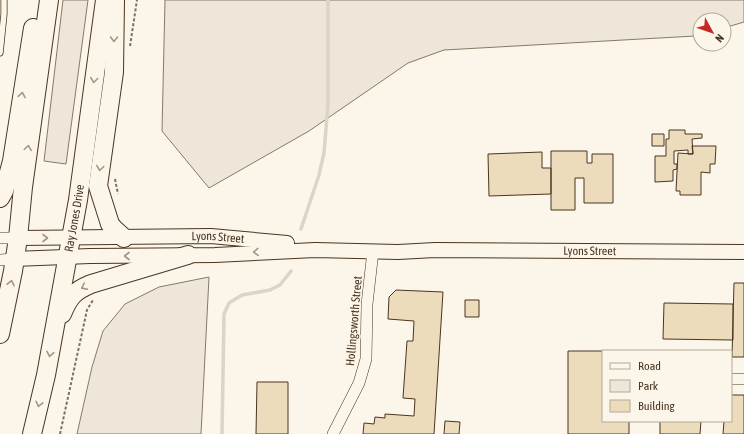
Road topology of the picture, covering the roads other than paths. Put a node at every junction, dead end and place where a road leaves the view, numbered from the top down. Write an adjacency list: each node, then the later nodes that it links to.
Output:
1 (4, 0): 6 (lane)
2 (38, 0): 7 (highway, one-way to 2)
3 (49, 0): 9 (highway, one-way to 3)
4 (105, 0): 10 (highway, Ray Jones Drive, one-way to 10)
5 (115, 0): 11 (highway, one-way to 11)
6 (0, 53)
7 (0, 198)
8 (0, 238): 9 (street, Lyons Street)
9 (18, 238): 10 (street, Lyons Street, one-way to 10); 17 (highway)
10 (71, 238): 11 (street, Lyons Street); 16 (highway, Ray Jones Drive)
11 (124, 238): 12 (street, Lyons Street)
12 (435, 250): 13 (street, Lyons Street); 14 (street, Lyons Street)
13 (373, 251): 15 (street, Lyons Street, one-way to 15); 23 (street, Hollingsworth Street)
14 (744, 252)
15 (188, 255): 16 (street, Lyons Street, one-way to 16); 18 (highway, one-way to 18)
16 (68, 257): 17 (street, Lyons Street); 18 (highway, Ray Jones Drive)
17 (7, 260): 19 (highway, one-way to 17)
18 (54, 333): 22 (highway, Ray Jones Drive, one-way to 22)
19 (0, 334)
20 (732, 379): 21 (street)
21 (744, 379)
22 (32, 434)
23 (333, 434)

